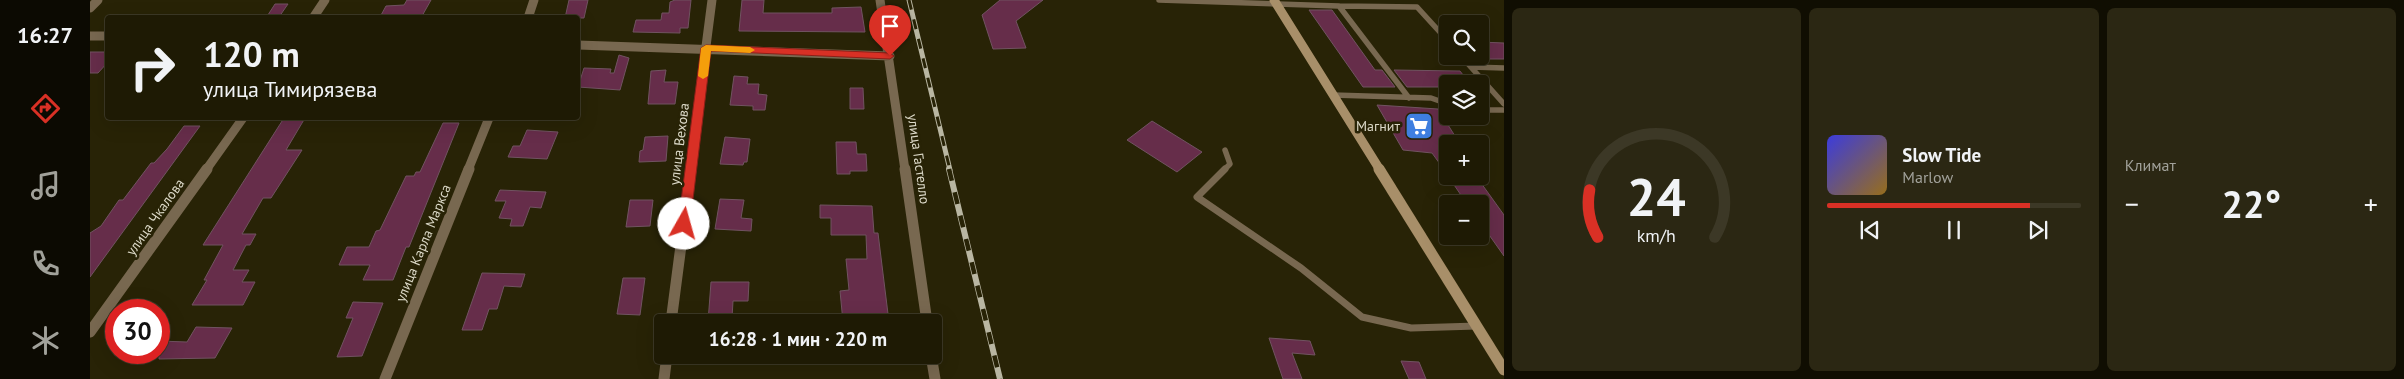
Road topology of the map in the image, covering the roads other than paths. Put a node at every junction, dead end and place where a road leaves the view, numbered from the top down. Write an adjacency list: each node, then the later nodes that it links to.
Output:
1 (98, 0): 9 (street)
2 (325, 0): 10 (street)
3 (534, 0): 11 (street)
4 (712, 0): 16 (street, улица Вехова)
5 (880, 0): 17 (street, улица Гастелло)
6 (1159, 0): 7 (lane)
7 (1276, 2): 8 (lane); 20 (main road)
8 (1339, 6): 12 (lane); 21 (lane)
9 (90, 8)
10 (316, 15)
11 (529, 15)
12 (1439, 31)
13 (90, 36): 14 (street)
14 (105, 36)
15 (580, 45): 16 (street)
16 (706, 48): 17 (street); 29 (street, улица Вехова)
17 (890, 56): 30 (street, улица Гастелло)
18 (1471, 67): 19 (lane); 23 (lane)
19 (1504, 68)
20 (1334, 95): 21 (lane); 31 (main road)
21 (1409, 98): 22 (lane)
22 (1439, 101)
23 (1504, 104)
24 (1489, 110): 25 (lane)
25 (1504, 110)
26 (242, 120): 32 (street, улица Чкалова)
27 (488, 120): 36 (street, улица Карла Маркса)
28 (1225, 150): 31 (lane)
29 (672, 314)
30 (926, 314)
31 (1477, 326): 35 (main road)
32 (90, 332)
33 (666, 364): 37 (street)
34 (932, 364): 38 (street)
35 (1504, 370)
36 (385, 379)
37 (664, 379)
38 (935, 379)

